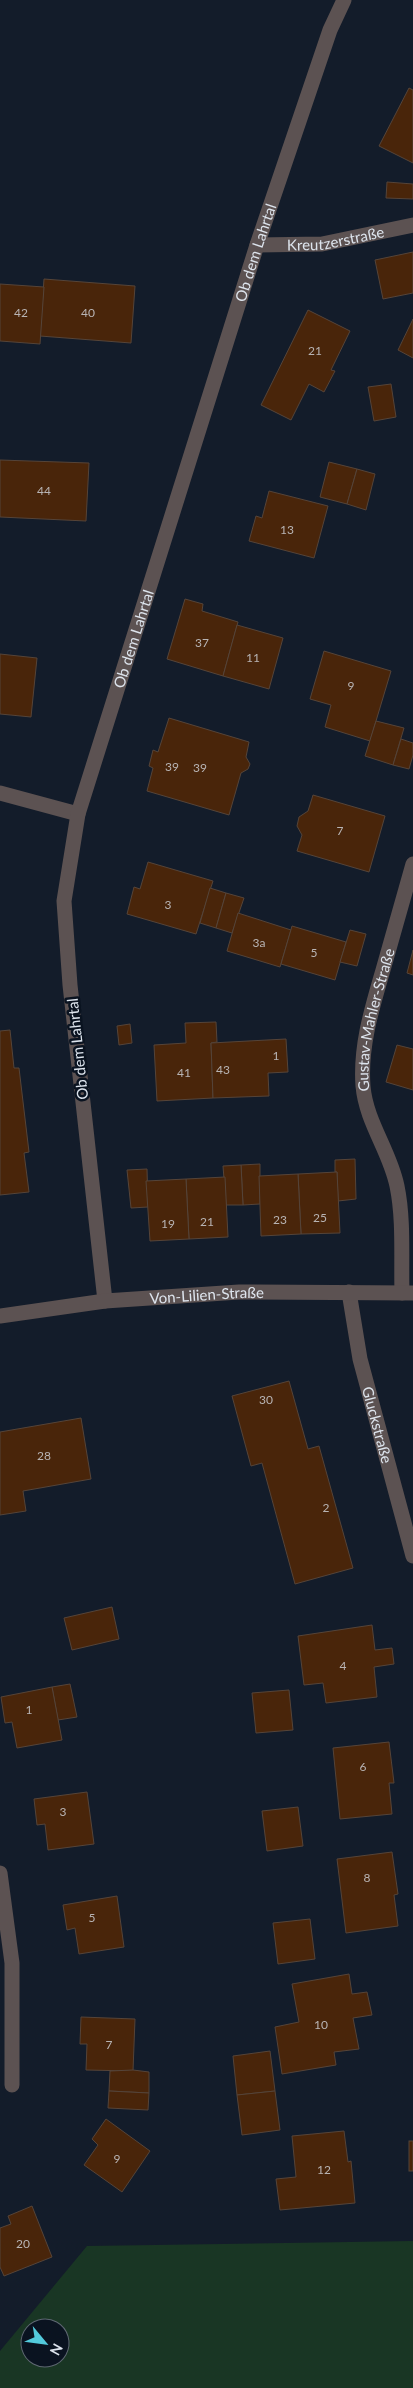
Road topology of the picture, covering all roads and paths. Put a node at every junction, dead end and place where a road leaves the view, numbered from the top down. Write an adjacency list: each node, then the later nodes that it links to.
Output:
1 (344, 0): 3 (street, Ob dem Lahrtal)
2 (413, 225): 3 (street, Kreutzerstraße)
3 (257, 245): 5 (street, Ob dem Lahrtal)
4 (0, 793): 5 (street)
5 (78, 814): 9 (street, Ob dem Lahrtal)
6 (413, 864): 8 (street, Gustav-Mahler-Straße)
7 (348, 1292): 8 (street, Von-Lilien-Straße); 9 (street, Von-Lilien-Straße); 11 (street, Gluckstraße)
8 (407, 1293)
9 (105, 1302): 10 (street, Von-Lilien-Straße)
10 (0, 1316)
11 (413, 1556)
12 (0, 1873): 13 (street)
13 (12, 2085)

